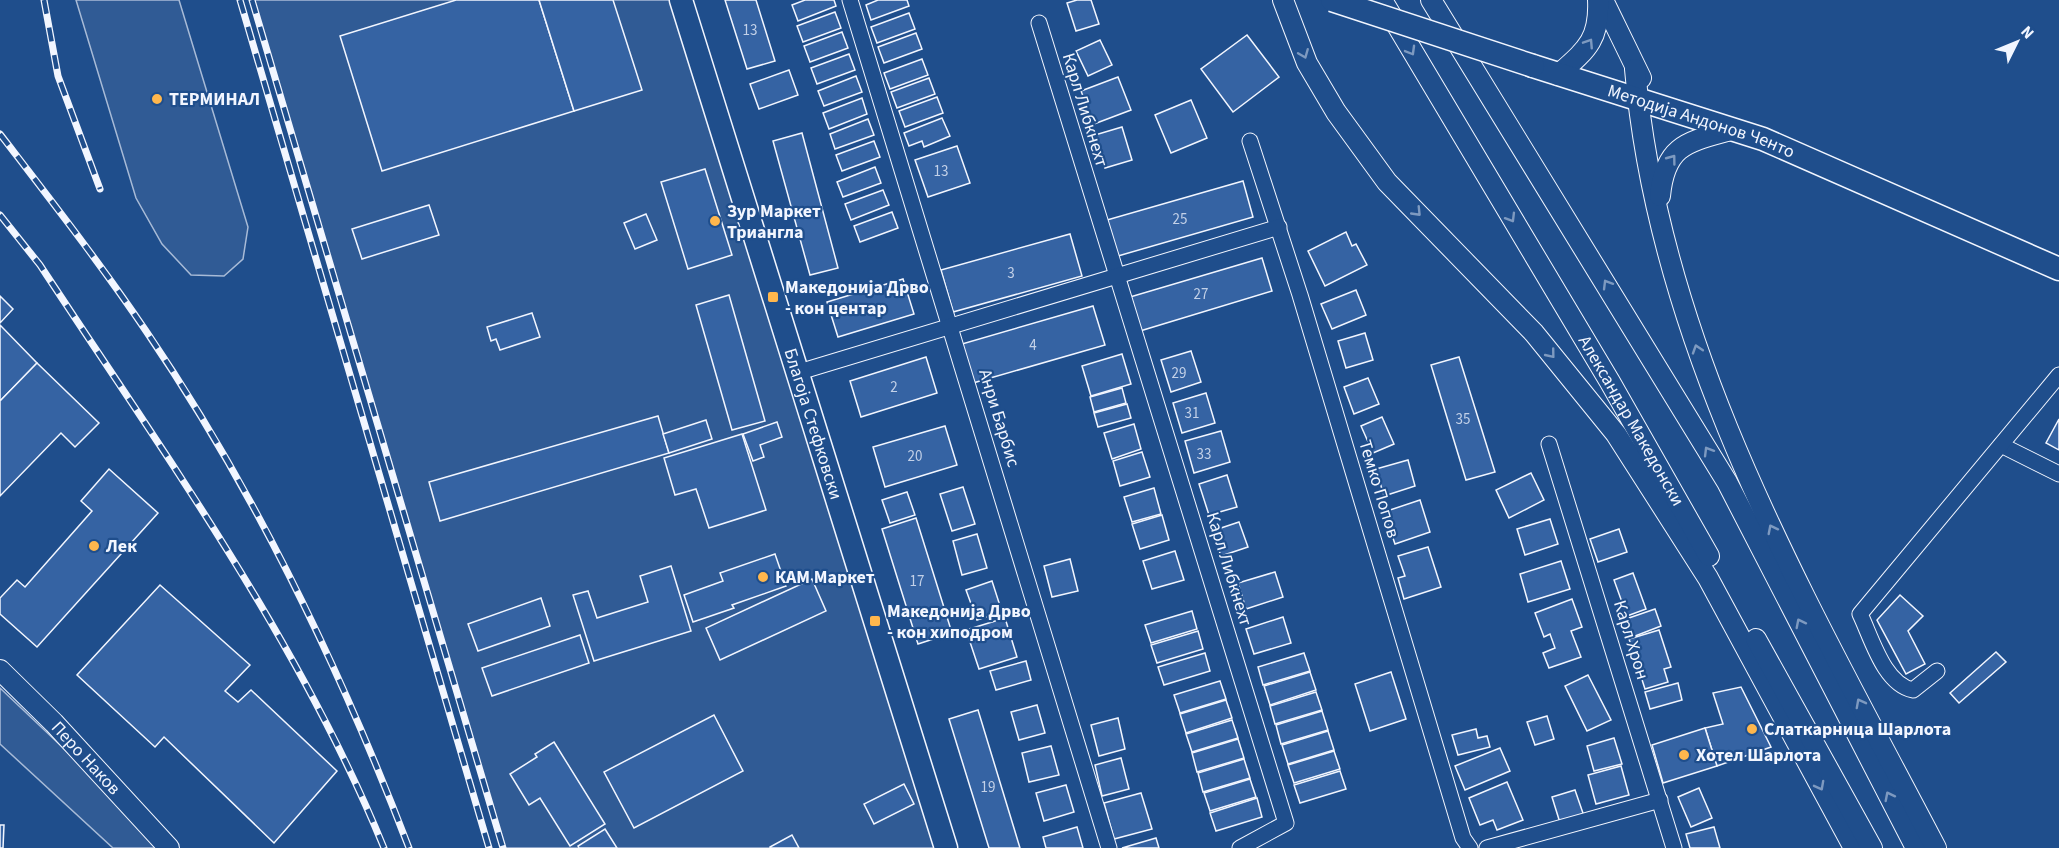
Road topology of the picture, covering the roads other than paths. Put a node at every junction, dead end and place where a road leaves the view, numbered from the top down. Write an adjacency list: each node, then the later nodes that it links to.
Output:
1 (681, 0): 21 (main road, Благоја Стефковски)
2 (850, 0): 20 (street, Анри Барбис)
3 (1283, 0): 36 (street, one-way to 36)
4 (1332, 0): 11 (main road, Методија Андонов Ченто, bridge)
5 (1382, 0): 37 (street, Александар Македонски, one-way to 37)
6 (1431, 0): 38 (street, one-way to 6)
7 (1598, 0): 11 (street, one-way to 7)
8 (1603, 0): 10 (street)
9 (1039, 23): 19 (street, Карл Либкнехт)
10 (1635, 69): 12 (street); 13 (street)
11 (1558, 75): 12 (main road, Методија Андонов Ченто)
12 (1638, 100): 13 (main road, Методија Андонов Ченто); 16 (street)
13 (1677, 112): 14 (main road, Методија Андонов Ченто)
14 (1731, 130): 16 (street, one-way to 14); 18 (main road, Методија Андонов Ченто)
15 (1250, 141): 17 (street, Темко Попов)
16 (1659, 214): 39 (street, one-way to 16)
17 (1279, 227): 19 (street); 33 (street, Темко Попов)
18 (2059, 269)
19 (1115, 277): 20 (street); 32 (street, Карл Либкнехт)
20 (951, 327): 21 (street); 31 (street, Анри Барбис)
21 (796, 373): 30 (main road, Благоја Стефковски)
22 (2059, 375): 24 (street)
23 (1549, 444): 28 (street, Карл Хрон)
24 (2001, 445): 25 (street); 27 (street)
25 (2059, 474)
26 (0, 670): 29 (street, Перо Наков)
27 (1937, 670)
28 (1660, 800): 34 (street); 35 (street, Карл Хрон)
29 (169, 848)
30 (946, 848)
31 (1109, 848)
32 (1240, 848)
33 (1470, 848)
34 (1487, 848)
35 (1674, 848)
36 (1854, 848)
37 (1872, 848)
38 (1916, 848)
39 (1936, 848)

